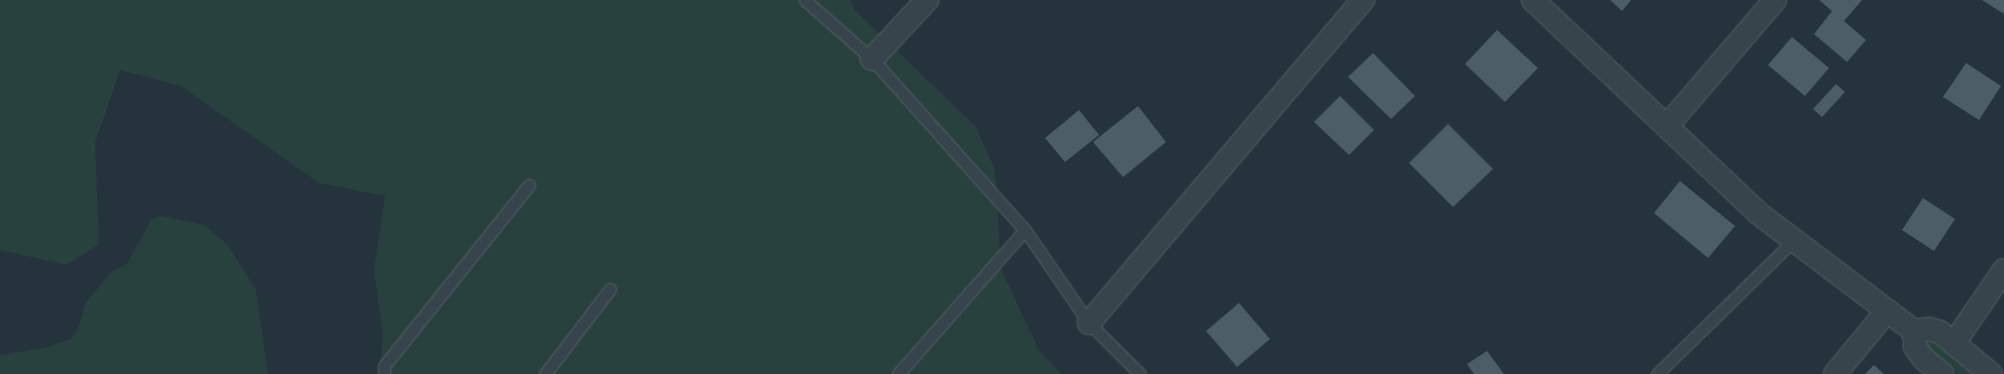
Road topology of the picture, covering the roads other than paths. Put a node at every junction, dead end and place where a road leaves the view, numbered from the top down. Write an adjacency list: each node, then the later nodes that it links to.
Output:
1 (805, 0): 6 (lane)
2 (928, 0): 6 (street)
3 (1363, 0): 14 (street)
4 (1533, 0): 7 (street)
5 (1775, 0): 7 (street)
6 (872, 59): 9 (lane)
7 (1667, 126): 10 (street)
8 (529, 185): 17 (lane)
9 (1025, 230): 14 (lane); 19 (lane)
10 (1794, 240): 13 (street); 21 (lane)
11 (2004, 270): 16 (street)
12 (610, 289): 18 (lane)
13 (1888, 311): 15 (street); 22 (street)
14 (1089, 323): 20 (lane)
15 (1914, 331): 16 (street); 23 (street)
16 (1954, 343): 24 (street)
17 (384, 374)
18 (545, 374)
19 (898, 374)
20 (1140, 374)
21 (1657, 374)
22 (1834, 374)
23 (1942, 374)
24 (1991, 374)

